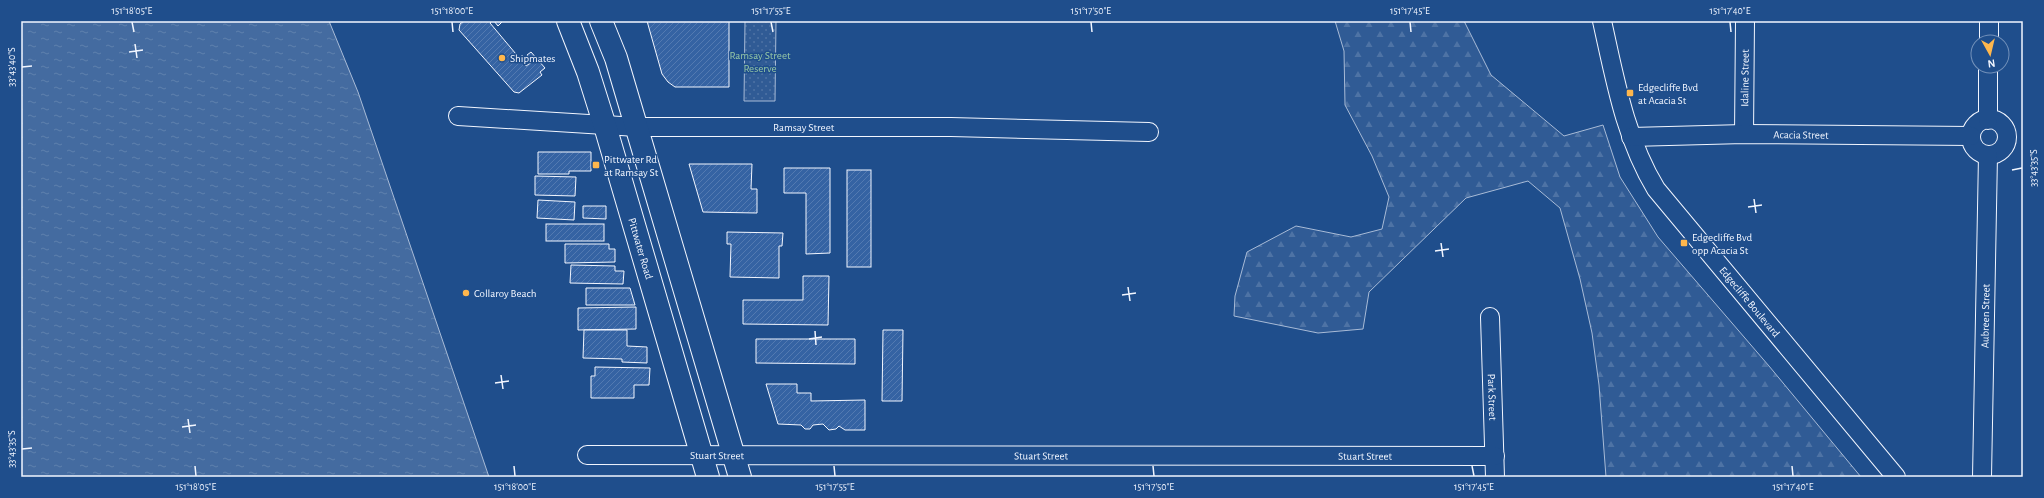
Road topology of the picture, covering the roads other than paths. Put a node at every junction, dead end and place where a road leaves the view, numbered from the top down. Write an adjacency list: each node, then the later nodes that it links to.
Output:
1 (568, 21): 10 (highway, Pittwater Road)
2 (601, 21): 11 (highway)
3 (1602, 21): 15 (street, Edgecliffe Boulevard)
4 (1745, 21): 13 (street, Idaline Street)
5 (1989, 21): 6 (street)
6 (1988, 34)
7 (1988, 74): 9 (street)
8 (458, 116): 10 (street, Ramsay Street)
9 (1988, 120): 14 (street); 16 (street)
10 (605, 126): 11 (street, Ramsay Street); 21 (highway, Pittwater Road)
11 (637, 127): 12 (street, Ramsay Street); 19 (highway)
12 (1149, 132)
13 (1744, 134): 14 (street, Acacia Street); 15 (street, Acacia Street)
14 (1971, 136): 17 (street)
15 (1631, 137): 26 (street, Edgecliffe Boulevard)
16 (2015, 139): 17 (street)
17 (1988, 155): 27 (street, Aubreen Street)
18 (1490, 317): 22 (street, Park Street)
19 (734, 454): 21 (street, Stuart Street); 22 (street, Stuart Street); 24 (highway)
20 (587, 455): 21 (street, Stuart Street)
21 (701, 455): 23 (highway, Pittwater Road)
22 (1495, 456): 25 (street, Park Street)
23 (708, 477)
24 (740, 477)
25 (1495, 477)
26 (1896, 477)
27 (1982, 477)

